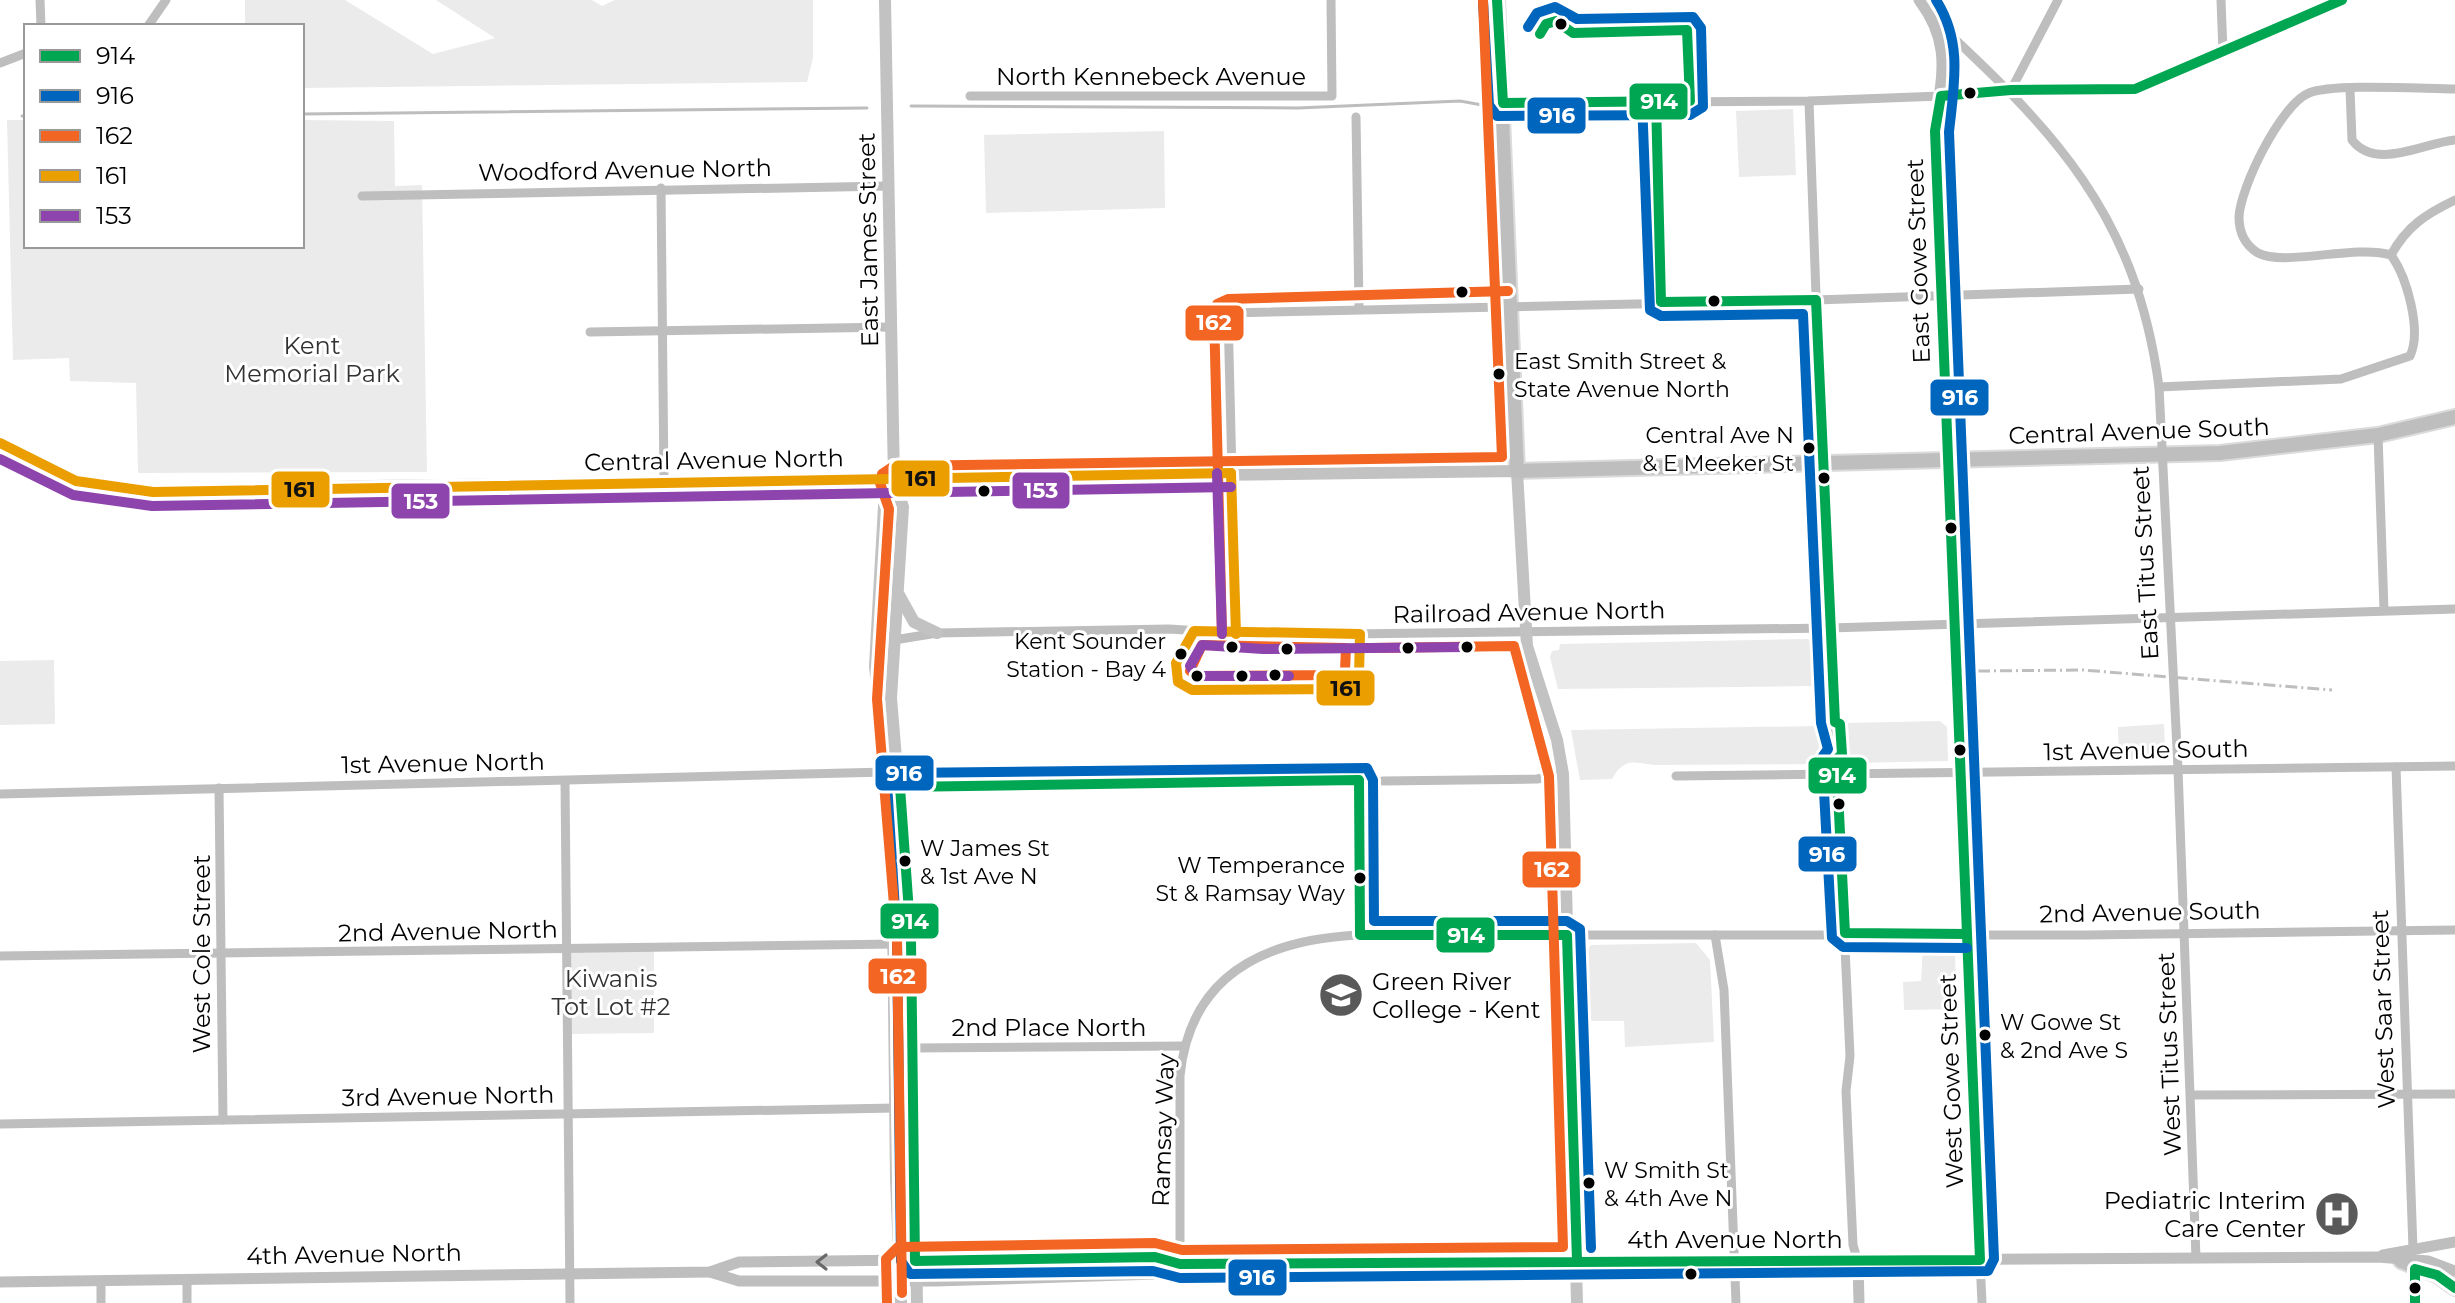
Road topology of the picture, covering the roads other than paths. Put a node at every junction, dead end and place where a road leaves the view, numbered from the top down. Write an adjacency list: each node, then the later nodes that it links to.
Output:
1 (40, 0): 11 (street)
2 (166, 0): 12 (street)
3 (885, 0): 26 (main road, East James Street)
4 (1331, 0): 19 (street, North Kennebeck Avenue)
5 (1497, 0): 23 (main road)
6 (1919, 0): 10 (street, East Titus Street)
7 (2058, 0): 18 (street)
8 (2221, 0): 13 (street)
9 (2342, 0): 13 (street)
10 (1931, 17): 18 (street, East Titus Street); 20 (street, East Titus Street)
11 (41, 24)
12 (149, 24)
13 (2223, 52): 18 (street)
14 (24, 54): 15 (street)
15 (0, 63)
16 (2350, 89): 17 (street); 25 (street); 30 (street)
17 (2455, 89)
18 (2011, 90): 20 (street); 31 (street, East Titus Street)
19 (970, 96)
20 (1941, 96): 22 (street); 32 (street, East Gowe Street)
21 (1656, 100): 22 (street); 23 (street); 34 (street)
22 (1809, 101): 33 (street)
23 (1503, 103): 35 (main road)
24 (1356, 117): 36 (street)
25 (2455, 140)
26 (888, 186): 27 (street, Woodford Avenue North); 37 (main road, East James Street)
27 (661, 188): 28 (street, Woodford Avenue North); 38 (street)
28 (362, 196)
29 (2455, 200): 30 (street)
30 (2391, 255): 40 (street)
31 (2139, 289): 32 (street); 40 (street, East Titus Street)
32 (1941, 296): 33 (street); 45 (street, East Gowe Street)
33 (1816, 300): 34 (street); 46 (street)
34 (1661, 302): 35 (street)
35 (1508, 305): 36 (street); 47 (main road)
36 (1359, 308): 48 (street)
37 (891, 327): 38 (street); 49 (main road, East James Street)
38 (663, 331): 39 (street); 50 (street)
39 (590, 332)
40 (2159, 387): 44 (street, East Titus Street)
41 (2455, 417): 42 (main road, Central Avenue South)
42 (2378, 435): 44 (main road, Central Avenue South); 53 (street)
43 (0, 443): 50 (main road, Central Avenue North)
44 (2162, 456): 45 (main road, Central Avenue South); 54 (street, East Titus Street)
45 (1948, 461): 46 (main road, Central Avenue South); 55 (street, East Gowe Street)
46 (1822, 463): 47 (main road, Central Avenue North); 56 (street)
47 (1517, 471): 48 (main road, Central Avenue North); 57 (main road)
48 (1231, 473): 49 (main road, Central Avenue North); 59 (street)
49 (894, 480): 50 (main road, Central Avenue North); 51 (main road, East James Street); 66 (main road, East James Street)
50 (664, 483)
51 (897, 591): 58 (main road); 60 (main road, East James Street)
52 (2455, 609): 53 (street, Railroad Avenue North)
53 (2384, 610): 54 (street, Railroad Avenue North)
54 (2170, 619): 55 (street, Railroad Avenue North); 61 (street, East Titus Street)
55 (1954, 621): 56 (street, Railroad Avenue North); 62 (street, East Gowe Street)
56 (1830, 628): 57 (street, Railroad Avenue North); 67 (street)
57 (1526, 632): 59 (street, Railroad Avenue North); 69 (main road)
58 (937, 633): 59 (street, Railroad Avenue North); 60 (street, Railroad Avenue North)
59 (1236, 634)
60 (894, 640): 73 (main road, East James Street)
61 (2174, 704): 65 (street, West Titus Street)
62 (1959, 713): 68 (street, West Gowe Street)
63 (2455, 766): 64 (street, 1st Avenue South)
64 (2396, 767): 65 (street, 1st Avenue South); 76 (street, West Saar Street)
65 (2178, 769): 68 (street, 1st Avenue South); 79 (street, West Titus Street)
66 (887, 772): 72 (street, 1st Avenue North); 84 (main road, East James Street)
67 (1837, 773): 68 (street, 1st Avenue South); 70 (street); 78 (street)
68 (1961, 773): 80 (street, West Gowe Street)
69 (1563, 774): 71 (street); 82 (main road)
70 (1676, 776)
71 (1359, 780): 73 (street); 81 (street)
72 (565, 781): 74 (street, 1st Avenue North); 85 (street)
73 (900, 787): 90 (main road, East James Street)
74 (219, 788): 75 (street, 1st Avenue North); 86 (street, West Cole Street)
75 (0, 794)
76 (2400, 929): 77 (street, 2nd Avenue South); 79 (street, 2nd Avenue South); 91 (street, West Saar Street)
77 (2455, 930)
78 (1845, 933): 80 (street, 2nd Avenue South); 83 (street); 108 (street)
79 (2185, 933): 80 (street, 2nd Avenue South); 93 (street, West Titus Street)
80 (1967, 934): 102 (street, West Gowe Street)
81 (1360, 935): 82 (street, Ramsay Way); 89 (street, Ramsay Way)
82 (1567, 935): 83 (street); 105 (main road)
83 (1715, 935): 106 (street)
84 (896, 944): 85 (street, 2nd Avenue North); 88 (main road, East James Street)
85 (567, 950): 86 (street, 2nd Avenue North); 95 (street)
86 (222, 954): 87 (street, 2nd Avenue North); 96 (street, West Cole Street)
87 (0, 956)
88 (896, 980): 90 (main road); 94 (main road)
89 (1184, 1046): 90 (street, 2nd Place North); 109 (street, Ramsay Way)
90 (913, 1048): 104 (main road)
91 (2406, 1094): 92 (street); 93 (street); 99 (street, West Saar Street)
92 (2455, 1094)
93 (2191, 1095): 101 (street, West Titus Street)
94 (896, 1108): 95 (street, 3rd Avenue North); 103 (main road)
95 (567, 1114): 96 (street, 3rd Avenue North); 112 (street)
96 (223, 1120): 97 (street, 3rd Avenue North)
97 (0, 1124)
98 (2455, 1242): 99 (street)
99 (2413, 1249): 100 (street)
100 (2378, 1257): 101 (street, 4th Avenue North); 107 (street)
101 (2196, 1258): 102 (street, 4th Avenue North)
102 (1980, 1260): 108 (street, 4th Avenue North); 128 (street, West Gowe Street)
103 (900, 1261): 104 (street, 4th Avenue North); 113 (street, 4th Avenue North, one-way to 113); 116 (main road)
104 (915, 1261): 109 (street, 4th Avenue North); 117 (main road)
105 (1577, 1261): 106 (street, 4th Avenue North); 109 (street, 4th Avenue North); 125 (main road)
106 (1734, 1261): 108 (street, 4th Avenue North); 126 (street)
107 (2401, 1261): 110 (main road); 111 (street)
108 (1858, 1262): 127 (street)
109 (1180, 1264): 117 (street, 4th Avenue North)
110 (2415, 1269): 119 (main road); 129 (street)
111 (2455, 1271)
112 (569, 1272): 113 (street, 4th Avenue North); 114 (street, 4th Avenue North); 122 (street)
113 (710, 1272): 116 (street, 4th Avenue North)
114 (187, 1279): 115 (street, 4th Avenue North); 121 (street)
115 (101, 1281): 118 (street, 4th Avenue North); 120 (street)
116 (901, 1281): 117 (street, 4th Avenue North); 123 (main road)
117 (916, 1281): 124 (main road)
118 (0, 1282)
119 (2455, 1288)
120 (101, 1303)
121 (187, 1303)
122 (570, 1303)
123 (901, 1303)
124 (917, 1303)
125 (1577, 1303)
126 (1736, 1303)
127 (1859, 1303)
128 (1982, 1303)
129 (2415, 1303)

